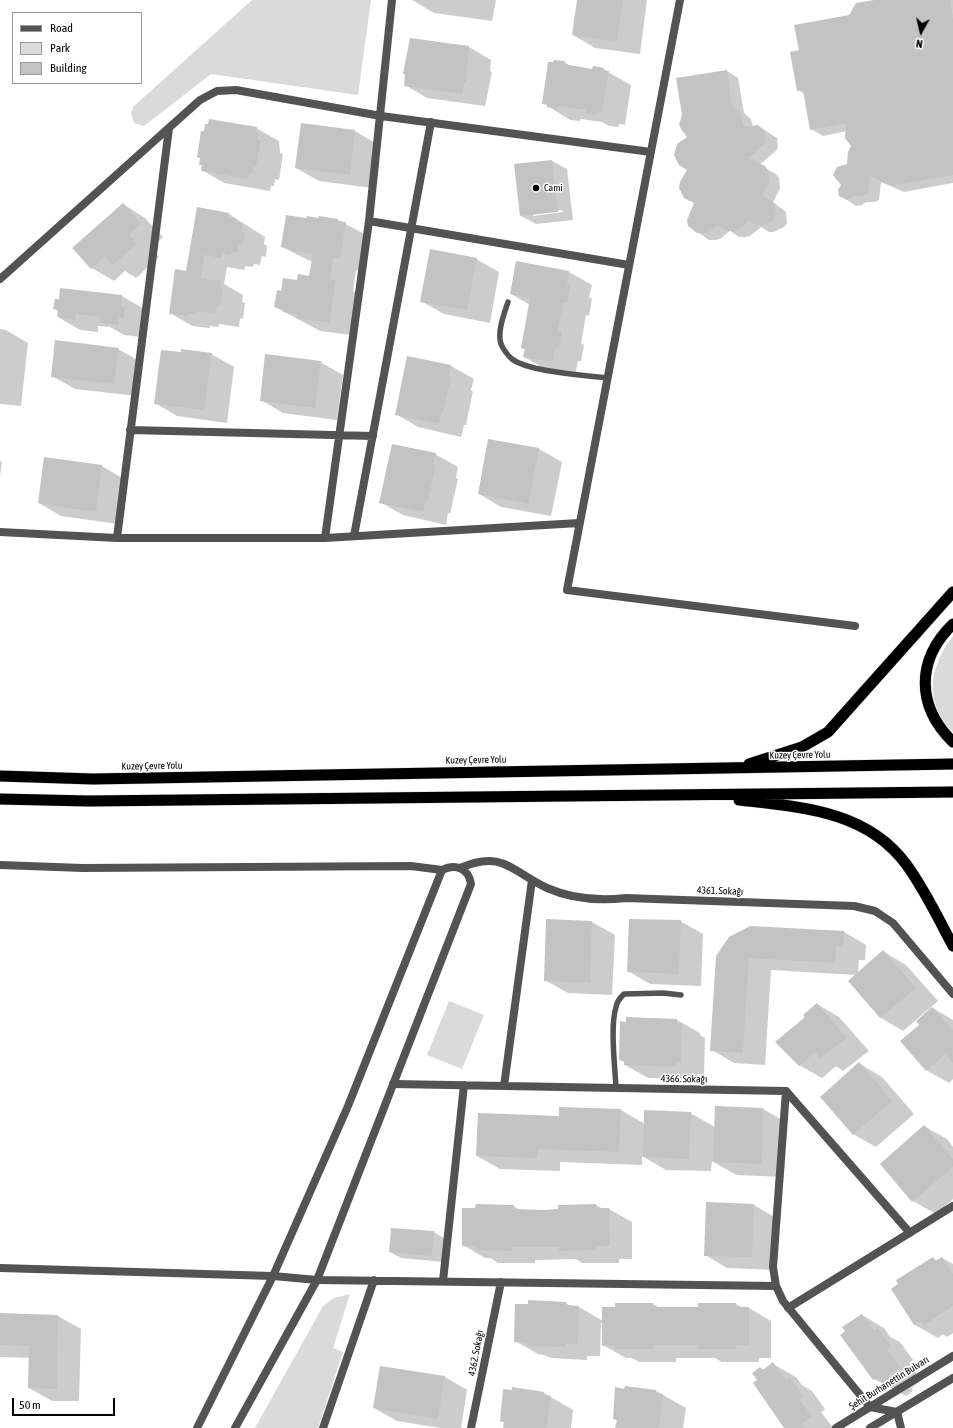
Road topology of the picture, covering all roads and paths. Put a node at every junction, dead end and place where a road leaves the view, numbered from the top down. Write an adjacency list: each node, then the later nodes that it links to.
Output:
1 (392, 0): 3 (street)
2 (680, 0): 6 (street)
3 (381, 116): 4 (street); 5 (street); 7 (street)
4 (431, 122): 6 (street); 8 (street)
5 (169, 128): 10 (street); 13 (street)
6 (650, 152): 9 (street)
7 (369, 221): 8 (street); 14 (street)
8 (411, 228): 9 (street); 15 (street)
9 (629, 265): 12 (street)
10 (0, 279)
11 (508, 302): 12 (lane)
12 (607, 378): 16 (street)
13 (130, 430): 14 (street); 19 (street)
14 (339, 436): 15 (street); 20 (street)
15 (373, 436): 18 (street)
16 (579, 524): 18 (street); 23 (street)
17 (0, 532): 19 (street)
18 (354, 536): 20 (street)
19 (117, 538): 20 (street)
20 (325, 538)
21 (953, 592): 26 (highway)
22 (953, 624): 24 (highway)
23 (855, 626)
24 (953, 742)
25 (953, 764): 26 (highway, Kuzey Çevre Yolu)
26 (736, 768): 27 (highway, Kuzey Çevre Yolu)
27 (0, 776)
28 (953, 792): 29 (highway)
29 (694, 795): 30 (highway); 35 (highway)
30 (0, 799)
31 (0, 865): 33 (street, 4361. Sokağı)
32 (460, 868): 33 (street, 4361. Sokağı); 34 (street, 4361. Sokağı); 38 (street)
33 (442, 870): 46 (street)
34 (532, 880): 36 (street, 4361. Sokağı); 40 (street)
35 (953, 946)
36 (953, 994)
37 (681, 995): 41 (lane)
38 (393, 1084): 39 (street, 4366. Sokağı); 47 (street)
39 (464, 1086): 40 (street, 4366. Sokağı); 49 (street)
40 (504, 1086): 41 (street, 4366. Sokağı)
41 (616, 1088): 42 (street, 4366. Sokağı)
42 (786, 1091): 44 (street); 51 (street)
43 (953, 1206): 44 (street)
44 (910, 1233): 52 (street)
45 (0, 1268): 46 (street)
46 (273, 1276): 47 (street); 57 (street)
47 (317, 1280): 48 (street); 58 (street)
48 (374, 1280): 49 (street); 59 (street)
49 (443, 1281): 50 (street)
50 (501, 1282): 51 (street); 60 (street, 4362. Sokağı)
51 (776, 1286): 52 (street)
52 (788, 1308): 55 (street)
53 (953, 1356): 55 (street, Şehit Burhanettin Bulvarı)
54 (953, 1378): 56 (street)
55 (870, 1407): 56 (street); 61 (street, Şehit Burhanettin Bulvarı)
56 (897, 1412): 62 (street); 63 (street)
57 (197, 1428)
58 (235, 1428)
59 (323, 1428)
60 (471, 1428)
61 (836, 1428)
62 (870, 1428)
63 (901, 1428)

